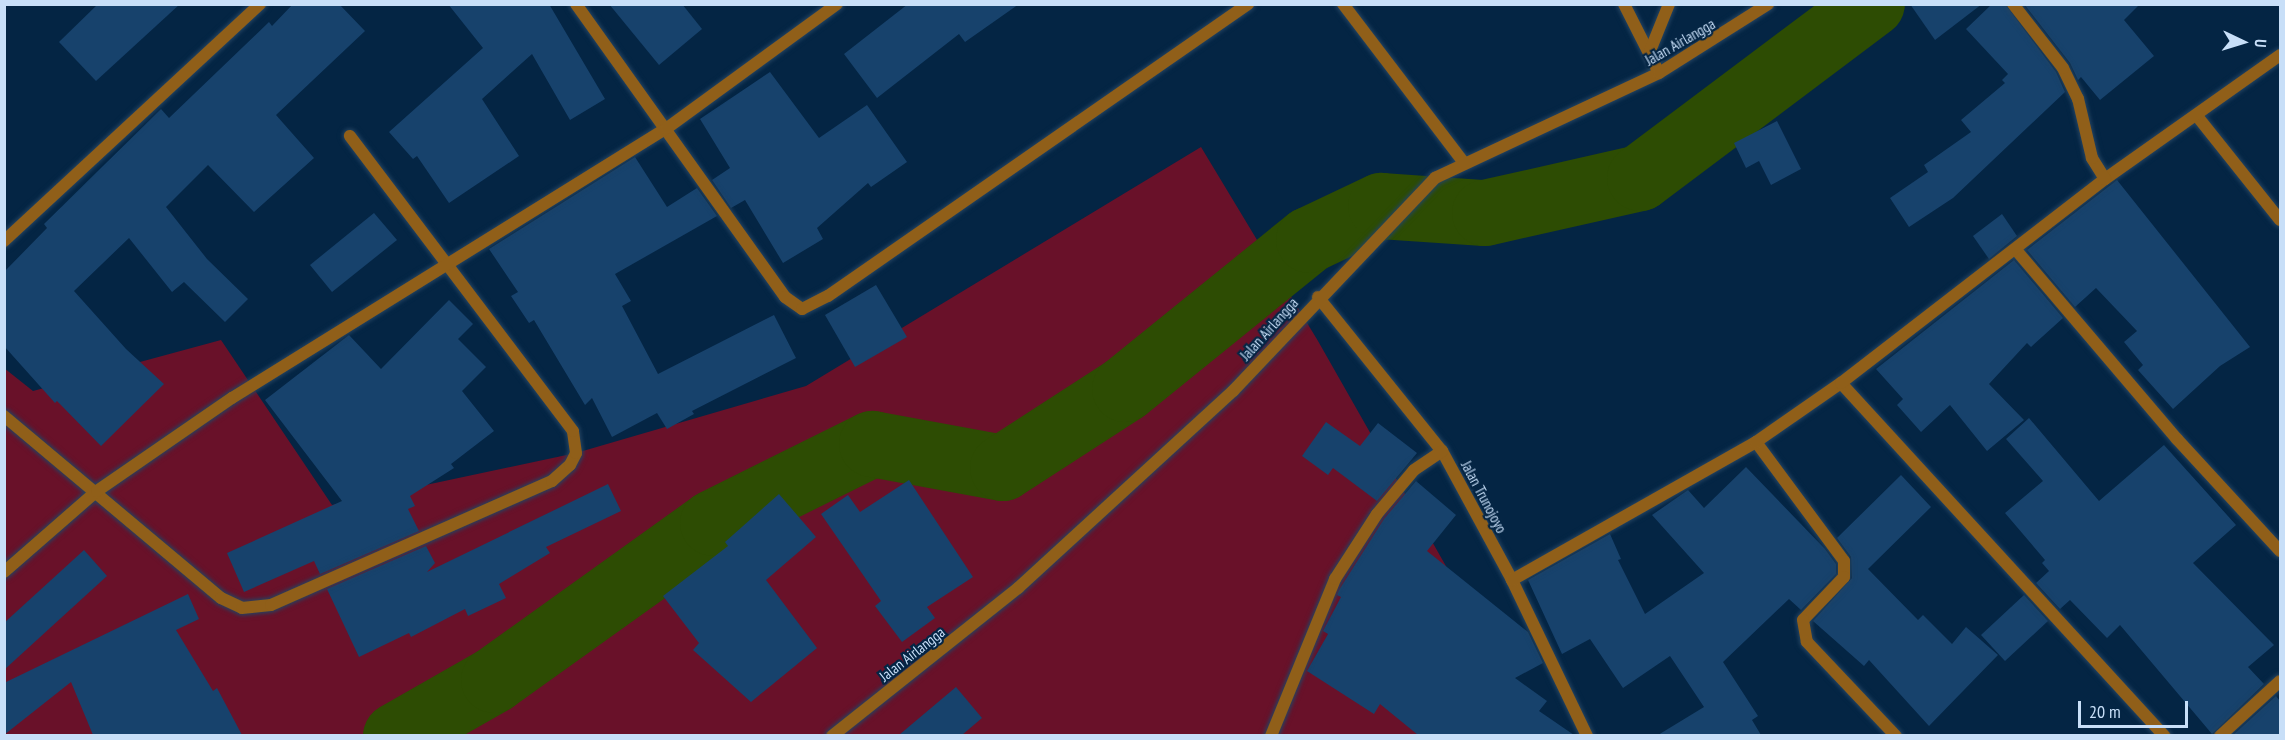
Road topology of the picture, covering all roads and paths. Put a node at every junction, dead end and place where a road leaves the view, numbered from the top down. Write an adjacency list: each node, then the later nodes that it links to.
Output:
1 (260, 4): 19 (street)
2 (576, 4): 14 (street)
3 (837, 4): 14 (street)
4 (1248, 4): 14 (street)
5 (1343, 4): 16 (street)
6 (1624, 4): 10 (street)
7 (1669, 4): 10 (street)
8 (1768, 4): 12 (street, Jalan Airlangga)
9 (2013, 4): 17 (street)
10 (1650, 51): 12 (street)
11 (2280, 54): 13 (street)
12 (1659, 73): 16 (street, Jalan Airlangga)
13 (2198, 116): 17 (street); 18 (street)
14 (666, 128): 21 (street)
15 (350, 136): 21 (street)
16 (1464, 163): 22 (street, Jalan Airlangga)
17 (2105, 179): 20 (street)
18 (2280, 220)
19 (4, 241)
20 (2016, 250): 23 (street); 28 (street)
21 (449, 264): 27 (street); 27 (street)
22 (1318, 297): 26 (street, Jalan Trunojoyo); 32 (street, Jalan Airlangga)
23 (1841, 383): 25 (street); 36 (street)
24 (4, 416): 27 (street)
25 (1756, 442): 30 (street); 35 (street)
26 (1442, 451): 30 (street, Jalan Trunojoyo); 33 (street)
27 (98, 491): 29 (street)
28 (2280, 551)
29 (4, 572)
30 (1512, 580): 34 (street, Jalan Trunojoyo)
31 (2280, 681): 37 (street)
32 (832, 735)
33 (1271, 735)
34 (1587, 735)
35 (1896, 735)
36 (2165, 735)
37 (2220, 735)

